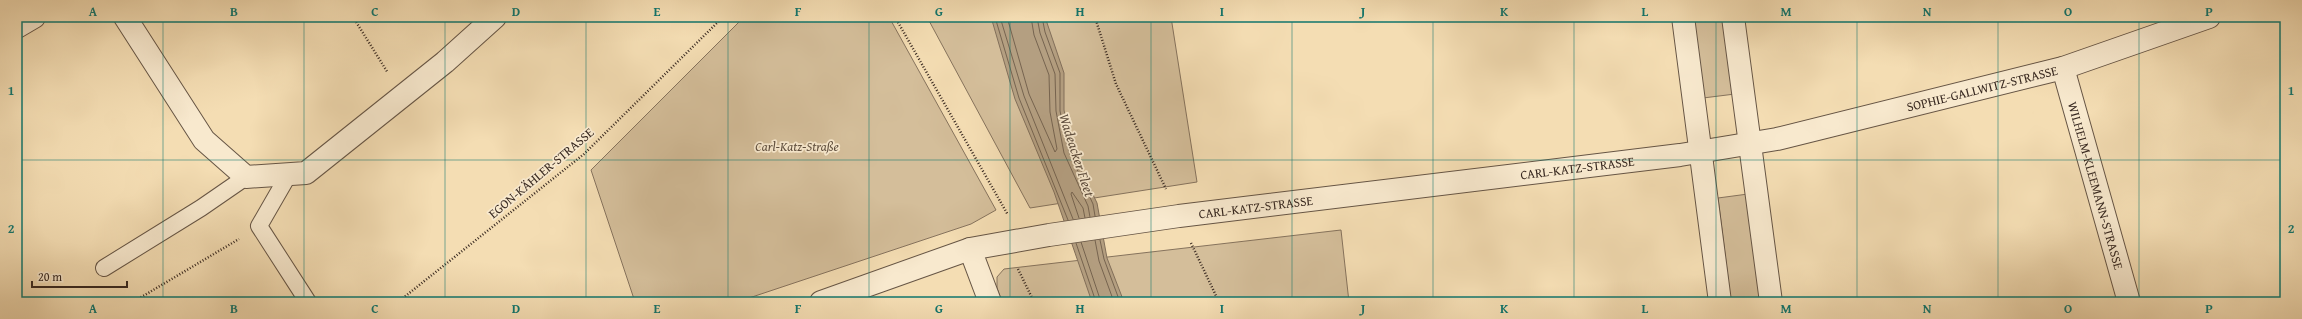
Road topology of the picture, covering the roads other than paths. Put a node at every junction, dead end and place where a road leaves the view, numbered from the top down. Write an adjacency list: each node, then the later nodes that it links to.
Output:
1 (34, 17): 7 (street)
2 (125, 17): 12 (street)
3 (495, 17): 11 (street)
4 (1683, 17): 10 (street)
5 (1734, 17): 9 (street)
6 (2208, 17): 8 (street, SOPHIE-GALLWITZ-STRASSE)
7 (17, 27)
8 (2064, 68): 9 (street, SOPHIE-GALLWITZ-STRASSE); 20 (street, WILHELM-KLEEMANN-STRASSE)
9 (1750, 144): 10 (street, SOPHIE-GALLWITZ-STRASSE); 19 (street)
10 (1700, 152): 13 (street, CARL-KATZ-STRASSE); 18 (street)
11 (289, 174): 12 (street); 15 (lane)
12 (246, 177): 14 (lane)
13 (970, 249): 16 (street, CARL-KATZ-STRASSE); 17 (street)
14 (104, 268)
15 (308, 302)
16 (821, 302)
17 (990, 302)
18 (1720, 302)
19 (1771, 302)
20 (2129, 302)

